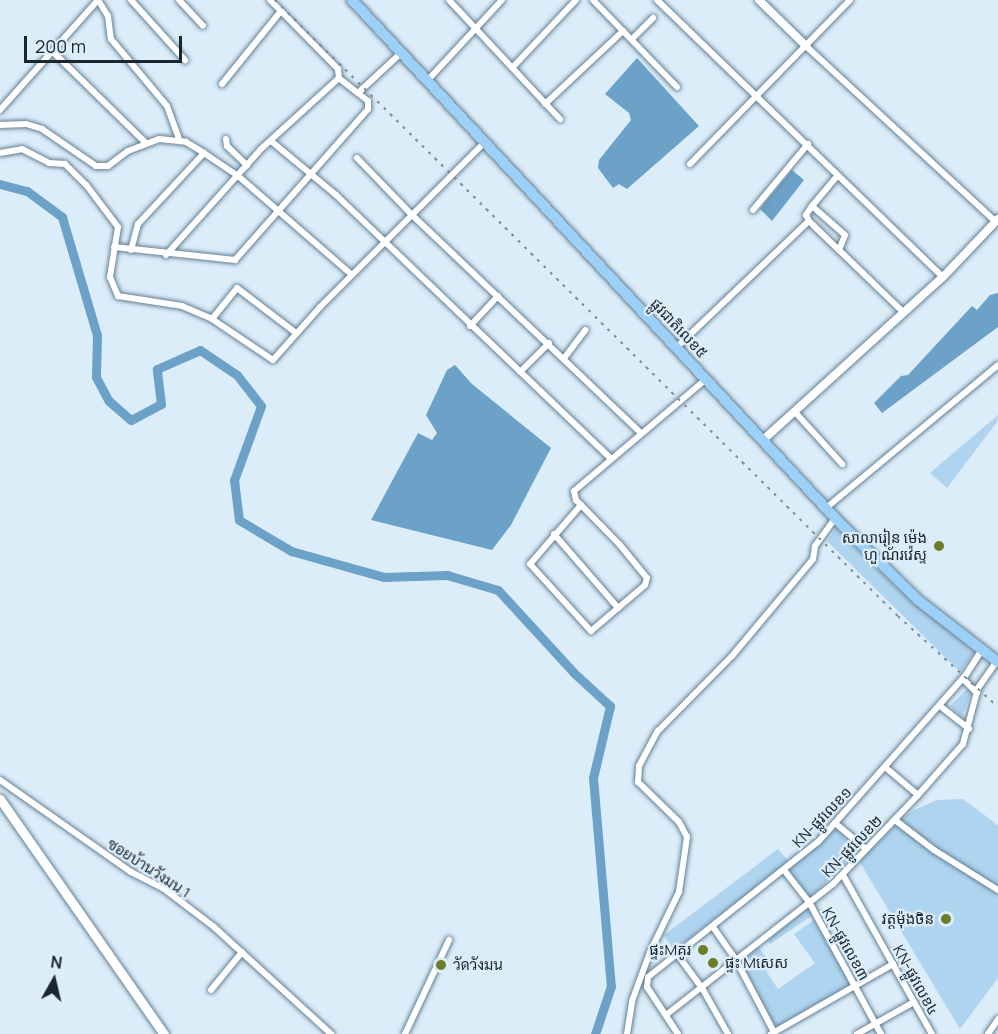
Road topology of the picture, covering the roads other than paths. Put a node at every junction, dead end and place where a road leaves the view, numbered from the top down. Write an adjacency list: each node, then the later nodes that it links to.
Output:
1 (98, 0): 20 (street); 35 (street)
2 (131, 0): 22 (street)
3 (179, 0): 15 (street)
4 (270, 0): 13 (street)
5 (352, 0): 21 (highway, ផ្លូវជាតិលេខ៥)
6 (449, 0): 16 (street)
7 (502, 0): 16 (street)
8 (576, 0): 23 (street)
9 (593, 0): 17 (street)
10 (657, 0): 29 (street)
11 (759, 0): 19 (street)
12 (850, 0): 19 (street)
13 (282, 11): 24 (street); 26 (street)
14 (654, 18): 18 (street)
15 (203, 26)
16 (477, 29): 23 (street); 25 (street)
17 (623, 31): 18 (street); 30 (street)
18 (632, 39): 27 (street)
19 (806, 46): 29 (street); 52 (street)
20 (53, 52): 31 (street); 37 (street)
21 (401, 53): 25 (highway, ផ្លូវជាតិលេខ៥); 28 (street)
22 (185, 60)
23 (513, 68): 30 (street)
24 (339, 78): 28 (street); 36 (street)
25 (427, 81): 38 (highway, ផ្លូវជាតិលេខ៥)
26 (222, 84)
27 (677, 87)
28 (359, 92): 45 (street)
29 (758, 97): 39 (street); 43 (street)
30 (546, 104): 32 (street)
31 (0, 110)
32 (560, 119)
33 (0, 125): 37 (street)
34 (226, 139): 44 (street)
35 (180, 141): 37 (street); 41 (street)
36 (271, 141): 44 (street); 45 (street)
37 (146, 142)
38 (486, 142): 51 (street); 68 (highway, ផ្លូវជាតិលេខ៥)
39 (808, 144): 47 (street); 49 (street)
40 (0, 153): 55 (street)
41 (204, 153): 46 (street); 56 (street)
42 (357, 158): 51 (street)
43 (690, 164)
44 (247, 165): 46 (street)
45 (311, 173): 50 (street); 54 (street)
46 (237, 175): 50 (street); 58 (street)
47 (838, 175): 48 (street); 60 (street)
48 (813, 206): 53 (street); 57 (street)
49 (753, 210)
50 (278, 211): 58 (street); 59 (street)
51 (411, 214): 54 (street); 61 (street)
52 (997, 220): 60 (street)
53 (809, 221): 57 (street); 68 (street)
54 (383, 243): 59 (street); 64 (street)
55 (114, 247): 56 (street); 63 (street)
56 (131, 250): 58 (street)
57 (839, 250): 62 (street)
58 (166, 255)
59 (352, 275): 66 (street)
60 (943, 277): 62 (street)
61 (498, 296): 64 (street); 67 (street)
62 (903, 312): 73 (street)
63 (212, 318): 66 (street); 66 (street)
64 (470, 326): 71 (street)
65 (585, 330): 69 (street)
66 (296, 333)
67 (549, 343): 69 (street); 71 (street)
68 (676, 347): 72 (highway, ផ្លូវជាតិលេខ៥)
69 (565, 357): 74 (street)
70 (998, 365): 79 (street)
71 (520, 372): 76 (street)
72 (706, 379): 74 (street); 75 (highway, ផ្លូវជាតិលេខ៥)
73 (794, 411): 75 (street); 77 (street)
74 (641, 433): 76 (street)
75 (763, 440): 79 (highway, ផ្លូវជាតិលេខ៥)
76 (611, 459): 78 (street)
77 (842, 465)
78 (581, 505): 81 (street); 82 (street)
79 (826, 508): 80 (highway, ផ្លូវជាតិលេខ៥)
80 (835, 518): 83 (highway, ផ្លូវជាតិលេខ៥); 117 (street)
81 (554, 534): 82 (street); 82 (street)
82 (618, 608)
83 (982, 650): 84 (highway, ផ្លូវជាតិលេខ៥); 85 (street, KN-ផ្លូវលេខ១)
84 (998, 662): 86 (street)
85 (964, 678): 86 (street); 87 (street, KN-ផ្លូវលេខ១)
86 (977, 691): 88 (street, KN-ផ្លូវលេខ២)
87 (940, 706): 88 (street); 89 (street, KN-ផ្លូវលេខ១)
88 (969, 729): 91 (street, KN-ផ្លូវលេខ២)
89 (885, 767): 91 (street); 94 (street, KN-ផ្លូវលេខ១)
90 (0, 780): 102 (street, ซอยบ้านวังมน 1)
91 (918, 795): 93 (street, KN-ផ្លូវលេខ២)
92 (0, 799): 114 (main road)
93 (895, 820): 95 (street, KN-ផ្លូវលេខ២); 98 (street)
94 (835, 824): 95 (street); 96 (street, KN-ផ្លូវលេខ១)
95 (866, 849): 97 (street, KN-ផ្លូវលេខ២)
96 (784, 870): 99 (street, KN-ផ្លូវលេខ៣); 100 (street, KN-ផ្លូវលេខ១)
97 (843, 875): 99 (street, KN-ផ្លូវលេខ២); 105 (street, KN-ផ្លូវលេខ៤)
98 (998, 890)
99 (809, 902): 104 (street, KN-ផ្លូវលេខ២); 106 (street, KN-ផ្លូវលេខ៣)
100 (713, 927): 103 (street, KN-ផ្លូវលេខ១); 104 (street)
101 (449, 940): 116 (street)
102 (242, 952): 108 (street); 115 (street, ซอยบ้านวังมน 1)
103 (676, 954): 107 (street); 110 (street, KN-ផ្លូវលេខ១)
104 (736, 960): 107 (street, KN-ផ្លូវលេខ២); 113 (street)
105 (893, 964): 106 (street); 109 (street, KN-ផ្លូវលេខ៤)
106 (856, 987): 111 (street, KN-ផ្លូវលេខ៣); 113 (street)
107 (702, 988): 110 (street, KN-ផ្លូវលេខ២); 119 (street)
108 (212, 990)
109 (914, 1002): 111 (street); 122 (street, KN-ផ្លូវលេខ៤)
110 (666, 1015): 118 (street)
111 (876, 1023): 120 (street); 121 (street, KN-ផ្លូវលេខ៣)
112 (997, 1024): 123 (street)
113 (773, 1033)
114 (164, 1034)
115 (331, 1034)
116 (405, 1034)
117 (627, 1034)
118 (678, 1034)
119 (728, 1034)
120 (857, 1034)
121 (881, 1034)
122 (932, 1034)
123 (988, 1034)

